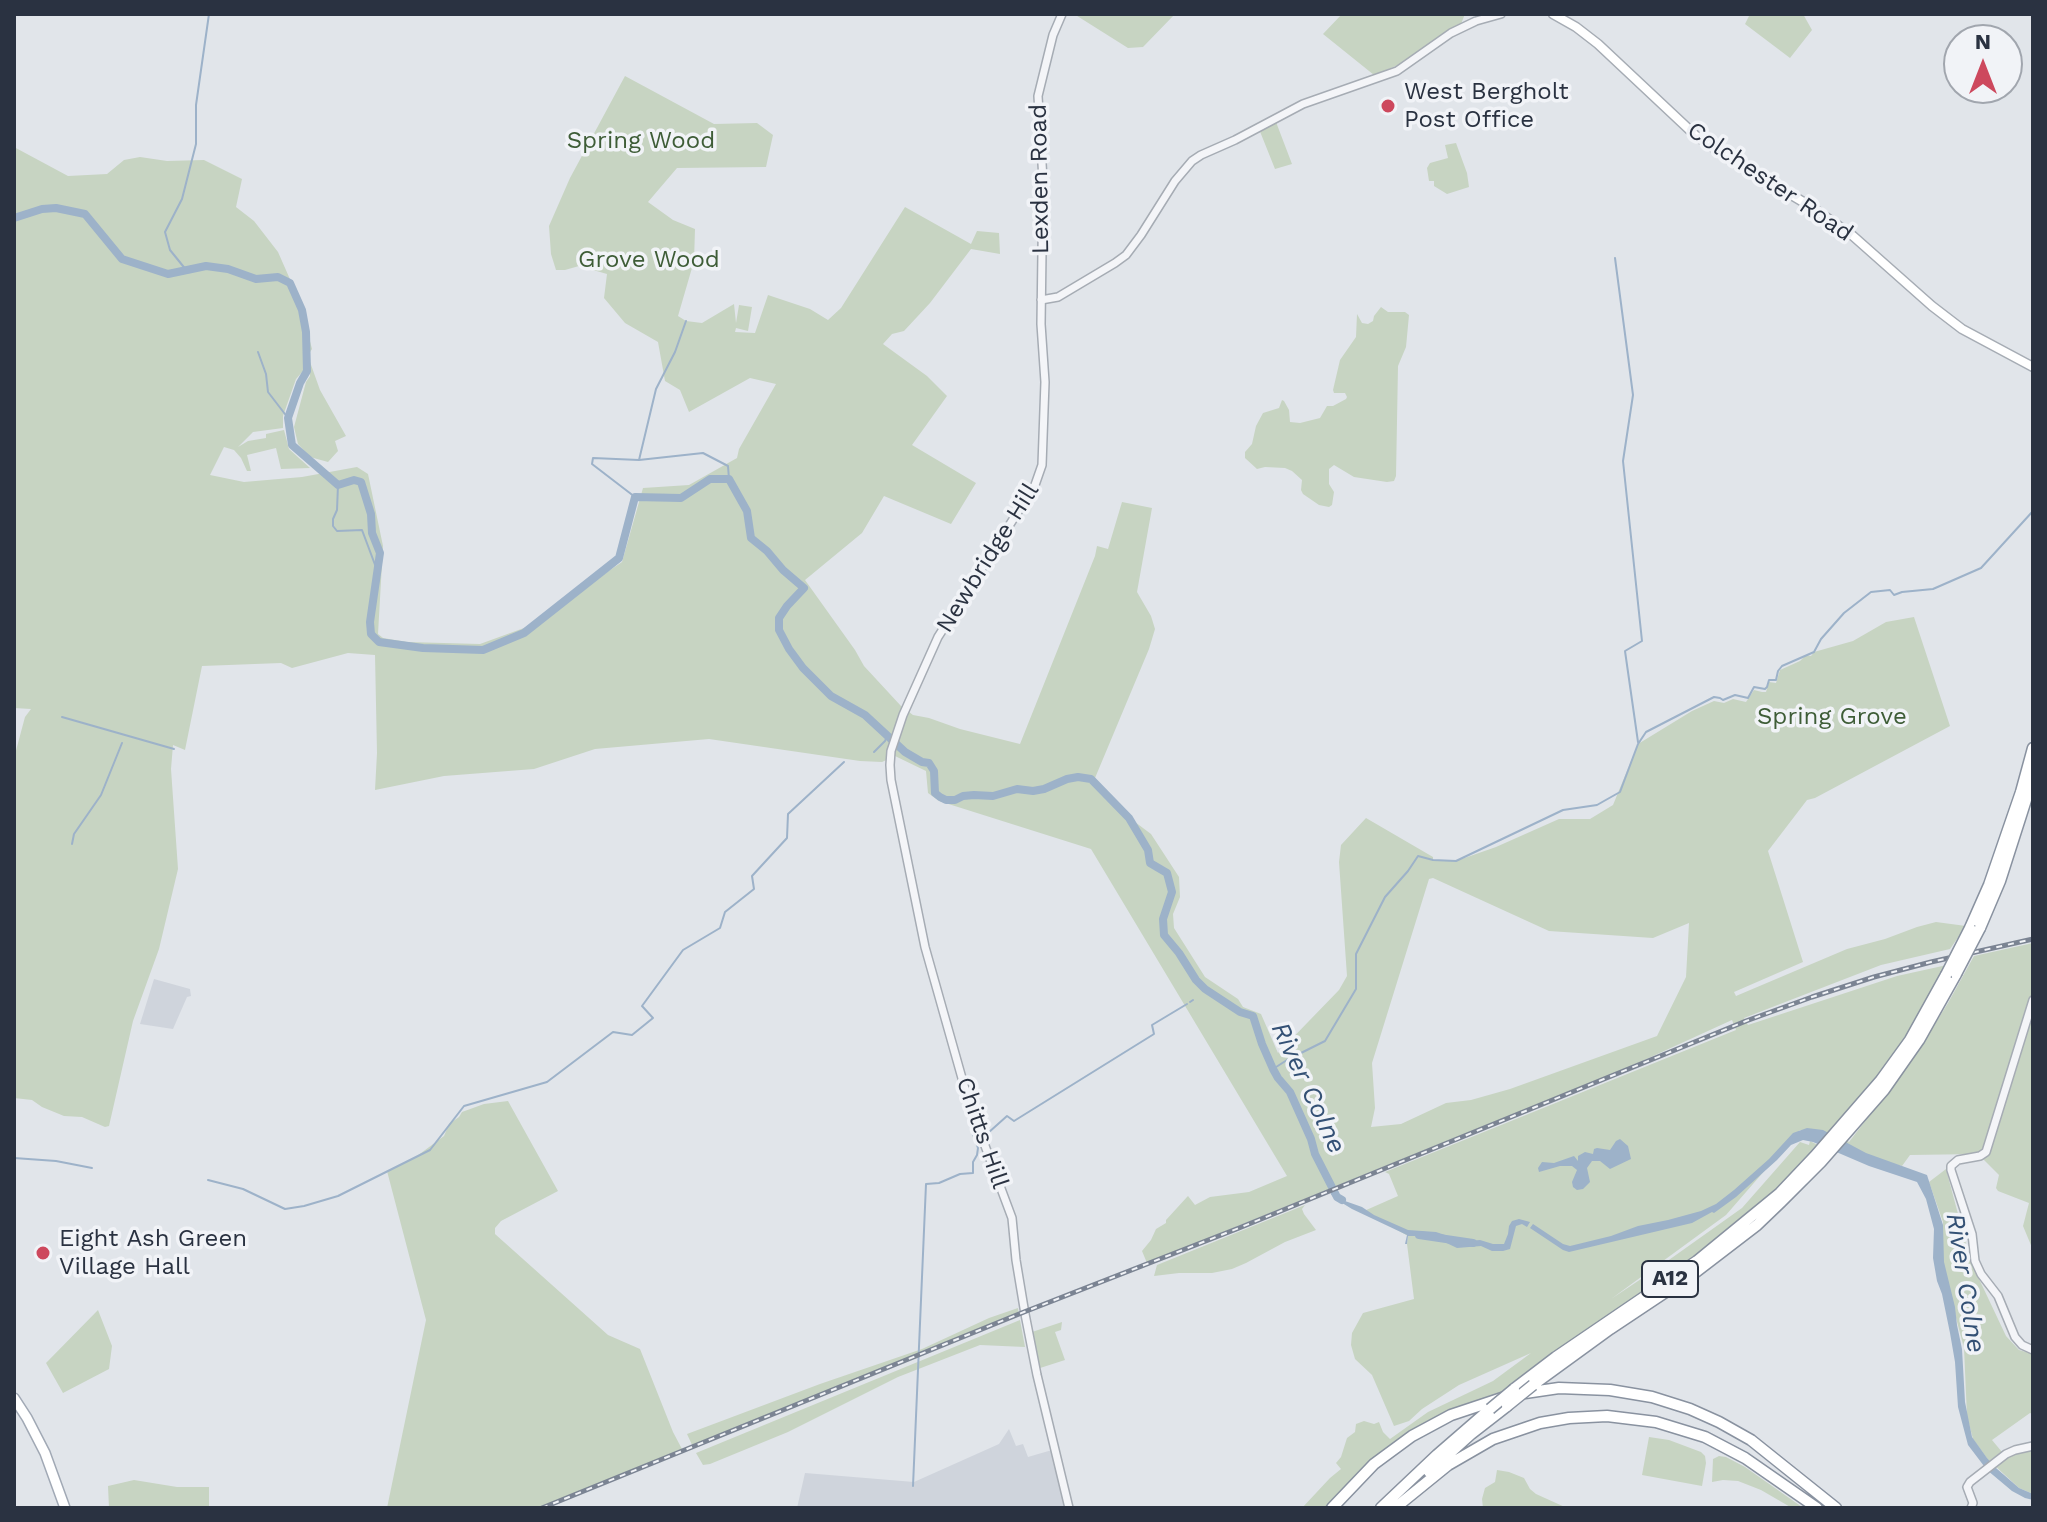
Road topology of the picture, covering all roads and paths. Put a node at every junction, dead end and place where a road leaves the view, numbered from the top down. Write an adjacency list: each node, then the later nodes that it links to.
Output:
1 (1062, 14): 4 (street, Lexden Road)
2 (1501, 14): 4 (street)
3 (1553, 14): 5 (main road, Colchester Road)
4 (1041, 300): 7 (street, Newbridge Hill)
5 (2033, 367)
6 (2033, 748): 9 (highway, A12)
7 (890, 755): 16 (street, Chitts Hill)
8 (2033, 778): 9 (highway, A12)
9 (1975, 928): 11 (highway, A12, bridge)
10 (2033, 1000): 12 (street)
11 (1818, 1159): 18 (highway, A12, bridge); 19 (highway, A12, bridge)
12 (2033, 1350)
13 (14, 1398): 15 (main road)
14 (2033, 1446): 22 (street)
15 (62, 1506)
16 (1069, 1508)
17 (1332, 1508): 21 (highway)
18 (1381, 1508)
19 (1394, 1508): 20 (highway, A12)
20 (1817, 1508)
21 (1836, 1508)
22 (1971, 1508)

